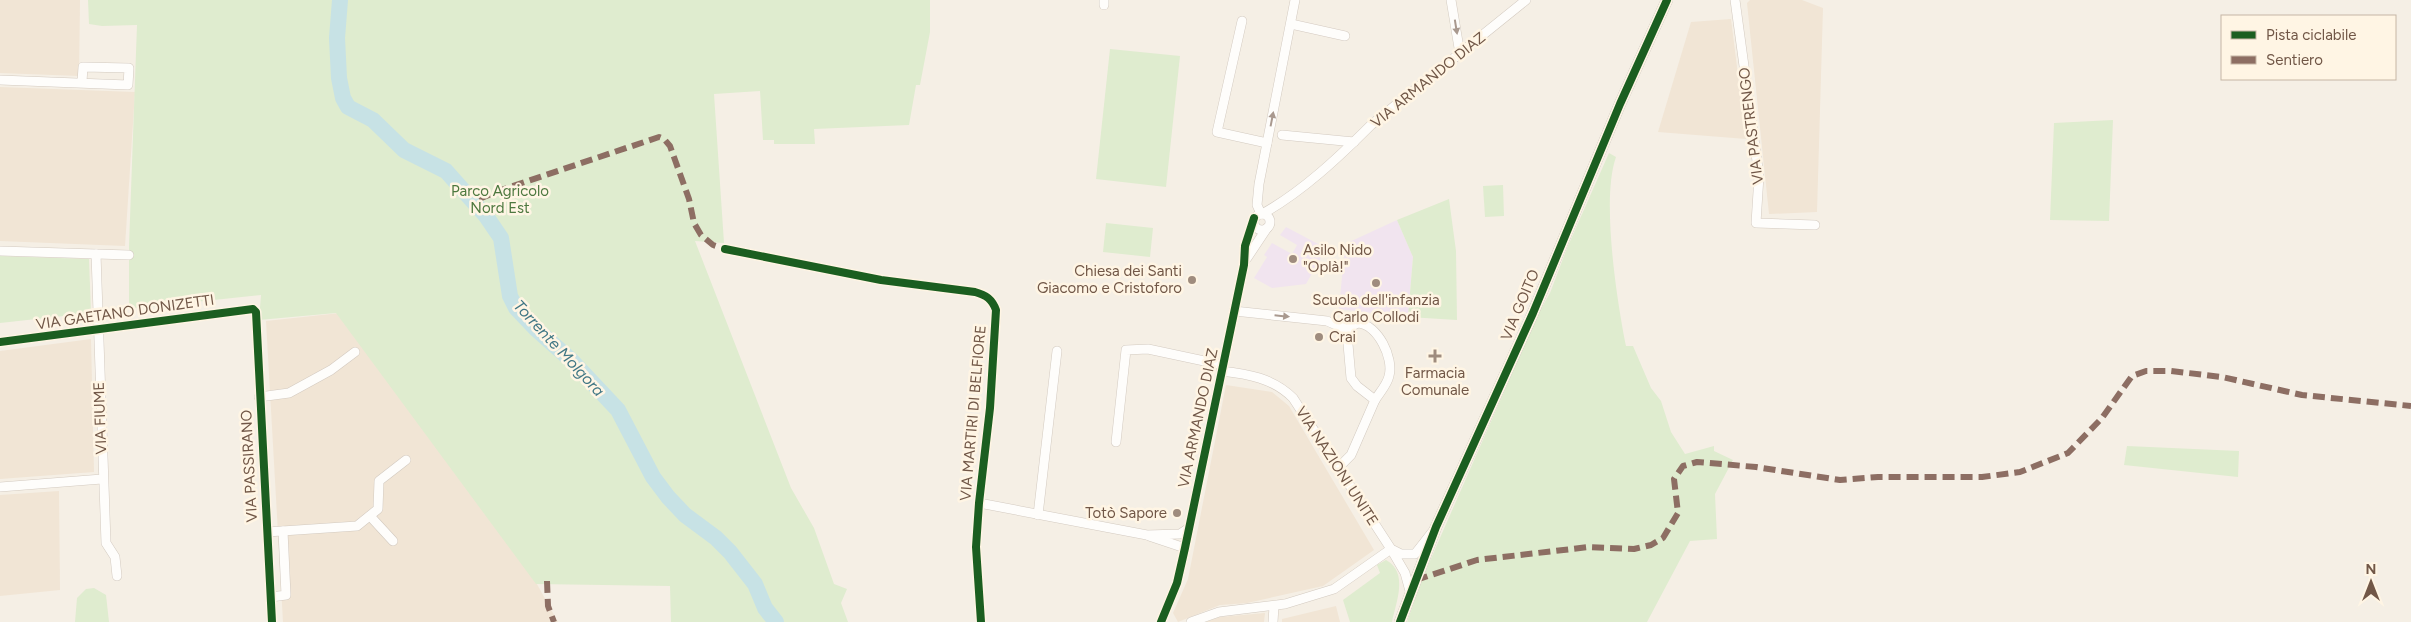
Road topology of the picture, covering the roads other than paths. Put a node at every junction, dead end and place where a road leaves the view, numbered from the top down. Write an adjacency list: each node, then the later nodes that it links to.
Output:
1 (1295, 0): 7 (street)
2 (1451, 0): 9 (street, one-way to 9)
3 (1526, 0): 9 (street, VIA ARMANDO DIAZ)
4 (1667, 0): 42 (street, VIA GOITO)
5 (1735, 0): 18 (street, VIA PASTRENGO)
6 (1242, 21): 14 (street)
7 (1290, 24): 8 (street); 14 (street, one-way to 7)
8 (1345, 36)
9 (1460, 54): 13 (street, VIA ARMANDO DIAZ)
10 (0, 80): 11 (street)
11 (82, 82): 11 (street)
12 (1282, 135): 13 (street)
13 (1354, 142): 15 (street, VIA ARMANDO DIAZ)
14 (1267, 143): 16 (street)
15 (1285, 200): 16 (street, VIA ARMANDO DIAZ); 17 (street, VIA ARMANDO DIAZ)
16 (1259, 215): 17 (street); 17 (street); 23 (street, VIA ARMANDO DIAZ)
17 (1268, 226): 23 (street, VIA ARMANDO DIAZ)
18 (1815, 226)
19 (725, 248): 39 (street, VIA MARTIRI DI BELFIORE)
20 (0, 251): 21 (street)
21 (96, 254): 22 (street); 26 (street, VIA FIUME)
22 (129, 255)
23 (1244, 265): 25 (street, VIA ARMANDO DIAZ)
24 (253, 309): 26 (street, VIA GAETANO DONIZETTI); 32 (street, VIA PASSIRANO)
25 (1234, 311): 27 (street, one-way to 27); 31 (street, VIA ARMANDO DIAZ)
26 (97, 330): 28 (street, VIA GAETANO DONIZETTI); 37 (street, VIA FIUME)
27 (1348, 330): 33 (street); 33 (street)
28 (0, 342)
29 (354, 352): 32 (street)
30 (1057, 352): 40 (street)
31 (1222, 368): 34 (street, VIA NAZIONI UNITE); 36 (street, VIA NAZIONI UNITE); 43 (street, VIA ARMANDO DIAZ)
32 (259, 397): 45 (street, VIA PASSIRANO)
33 (1375, 400): 36 (street)
34 (1116, 442)
35 (406, 460): 41 (street)
36 (1338, 468): 49 (street, VIA NAZIONI UNITE)
37 (102, 479): 38 (street); 50 (street, VIA FIUME)
38 (0, 487)
39 (979, 502): 40 (street); 55 (street, VIA MARTIRI DI BELFIORE)
40 (1038, 515): 46 (street)
41 (370, 516): 44 (street); 47 (street)
42 (1436, 527): 49 (street); 51 (street, VIA GOITO)
43 (1189, 528): 46 (street); 48 (street, VIA ARMANDO DIAZ)
44 (283, 531): 45 (street); 52 (street)
45 (267, 532): 52 (street, VIA PASSIRANO)
46 (1147, 535): 48 (street)
47 (393, 540)
48 (1185, 548): 56 (street, VIA ARMANDO DIAZ)
49 (1391, 548): 51 (street, VIA NAZIONI UNITE); 53 (street)
50 (117, 576)
51 (1410, 591): 59 (street, VIA GOITO)
52 (270, 597): 54 (street, VIA PASSIRANO)
53 (1274, 606): 57 (street); 58 (street)
54 (272, 622)
55 (980, 622)
56 (1161, 622)
57 (1191, 622)
58 (1273, 622)
59 (1400, 622)

